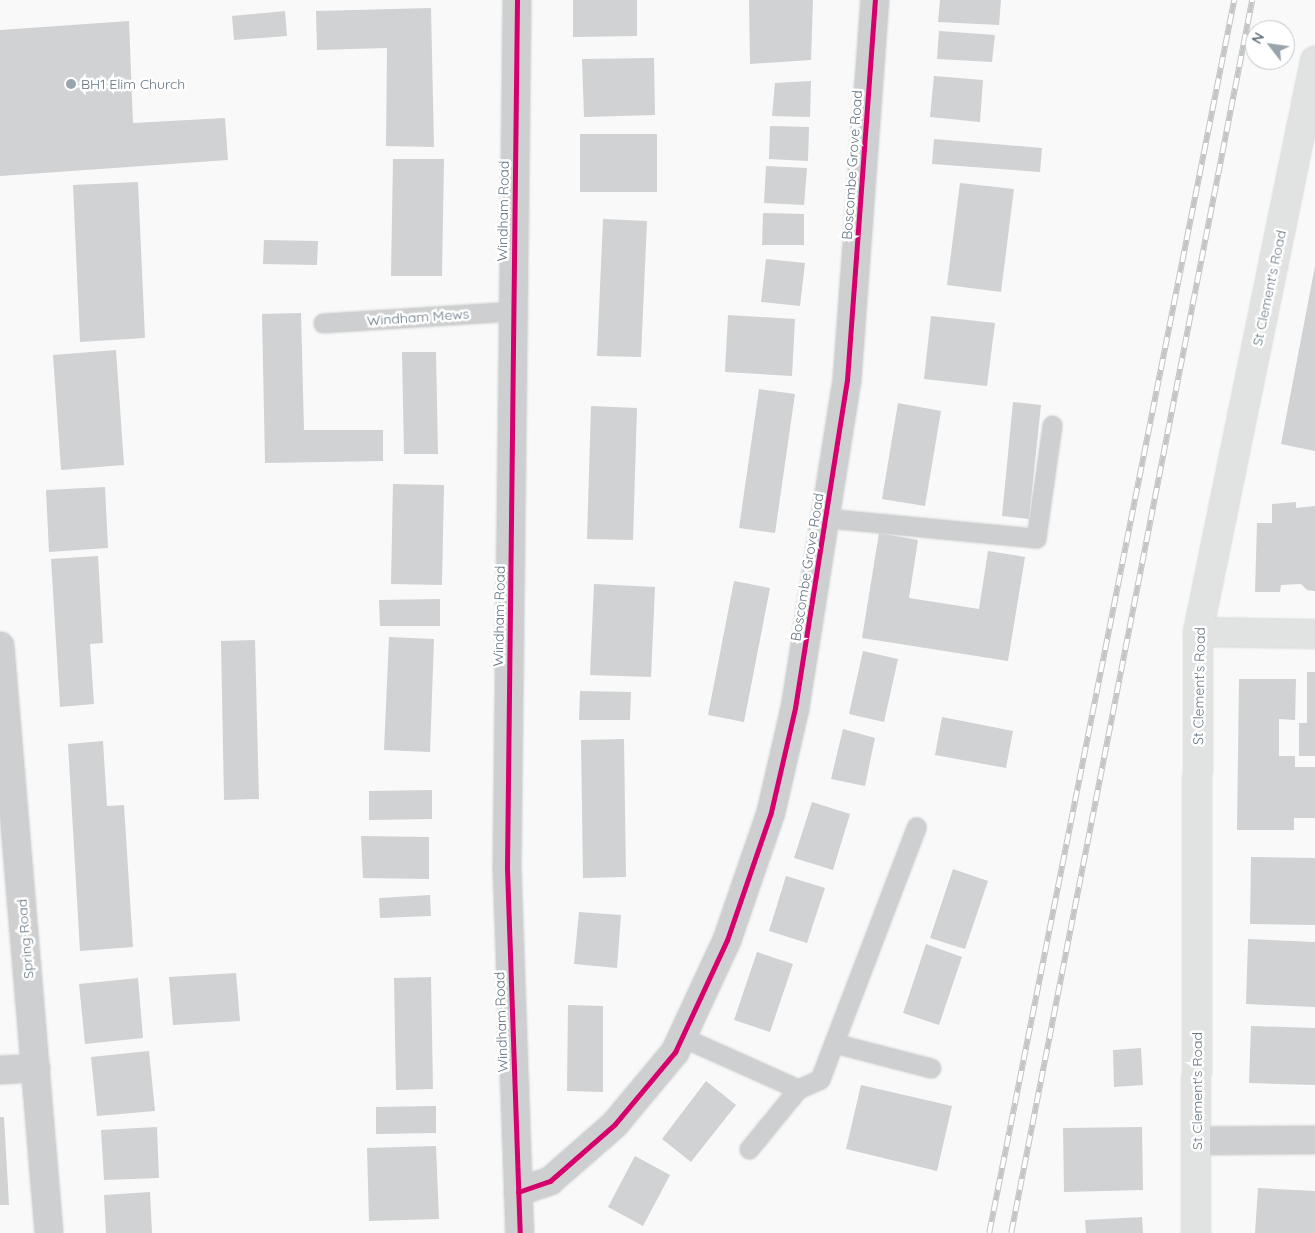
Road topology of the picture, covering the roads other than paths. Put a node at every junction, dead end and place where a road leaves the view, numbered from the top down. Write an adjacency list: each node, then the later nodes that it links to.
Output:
1 (517, 0): 4 (street, Windham Road)
2 (875, 0): 7 (street, Boscombe Grove Road)
3 (1315, 61): 8 (street, St Clement's Road)
4 (513, 311): 5 (lane, Windham Mews); 21 (street, Windham Road)
5 (323, 323)
6 (1052, 425): 7 (lane)
7 (827, 518): 12 (street, Boscombe Grove Road)
8 (1198, 632): 9 (street); 19 (street, St Clement's Road)
9 (1315, 634)
10 (0, 646): 14 (street, Spring Road)
11 (916, 827): 13 (lane)
12 (682, 1037): 17 (lane); 21 (street, Boscombe Grove Road)
13 (834, 1043): 15 (lane); 17 (lane)
14 (36, 1068): 16 (street); 22 (street, Spring Road)
15 (931, 1068)
16 (0, 1070)
17 (798, 1089): 20 (lane)
18 (1315, 1140): 19 (street)
19 (1197, 1141): 24 (street, St Clement's Road)
20 (749, 1149)
21 (518, 1192): 23 (street, Windham Road)
22 (49, 1233)
23 (520, 1233)
24 (1196, 1233)

